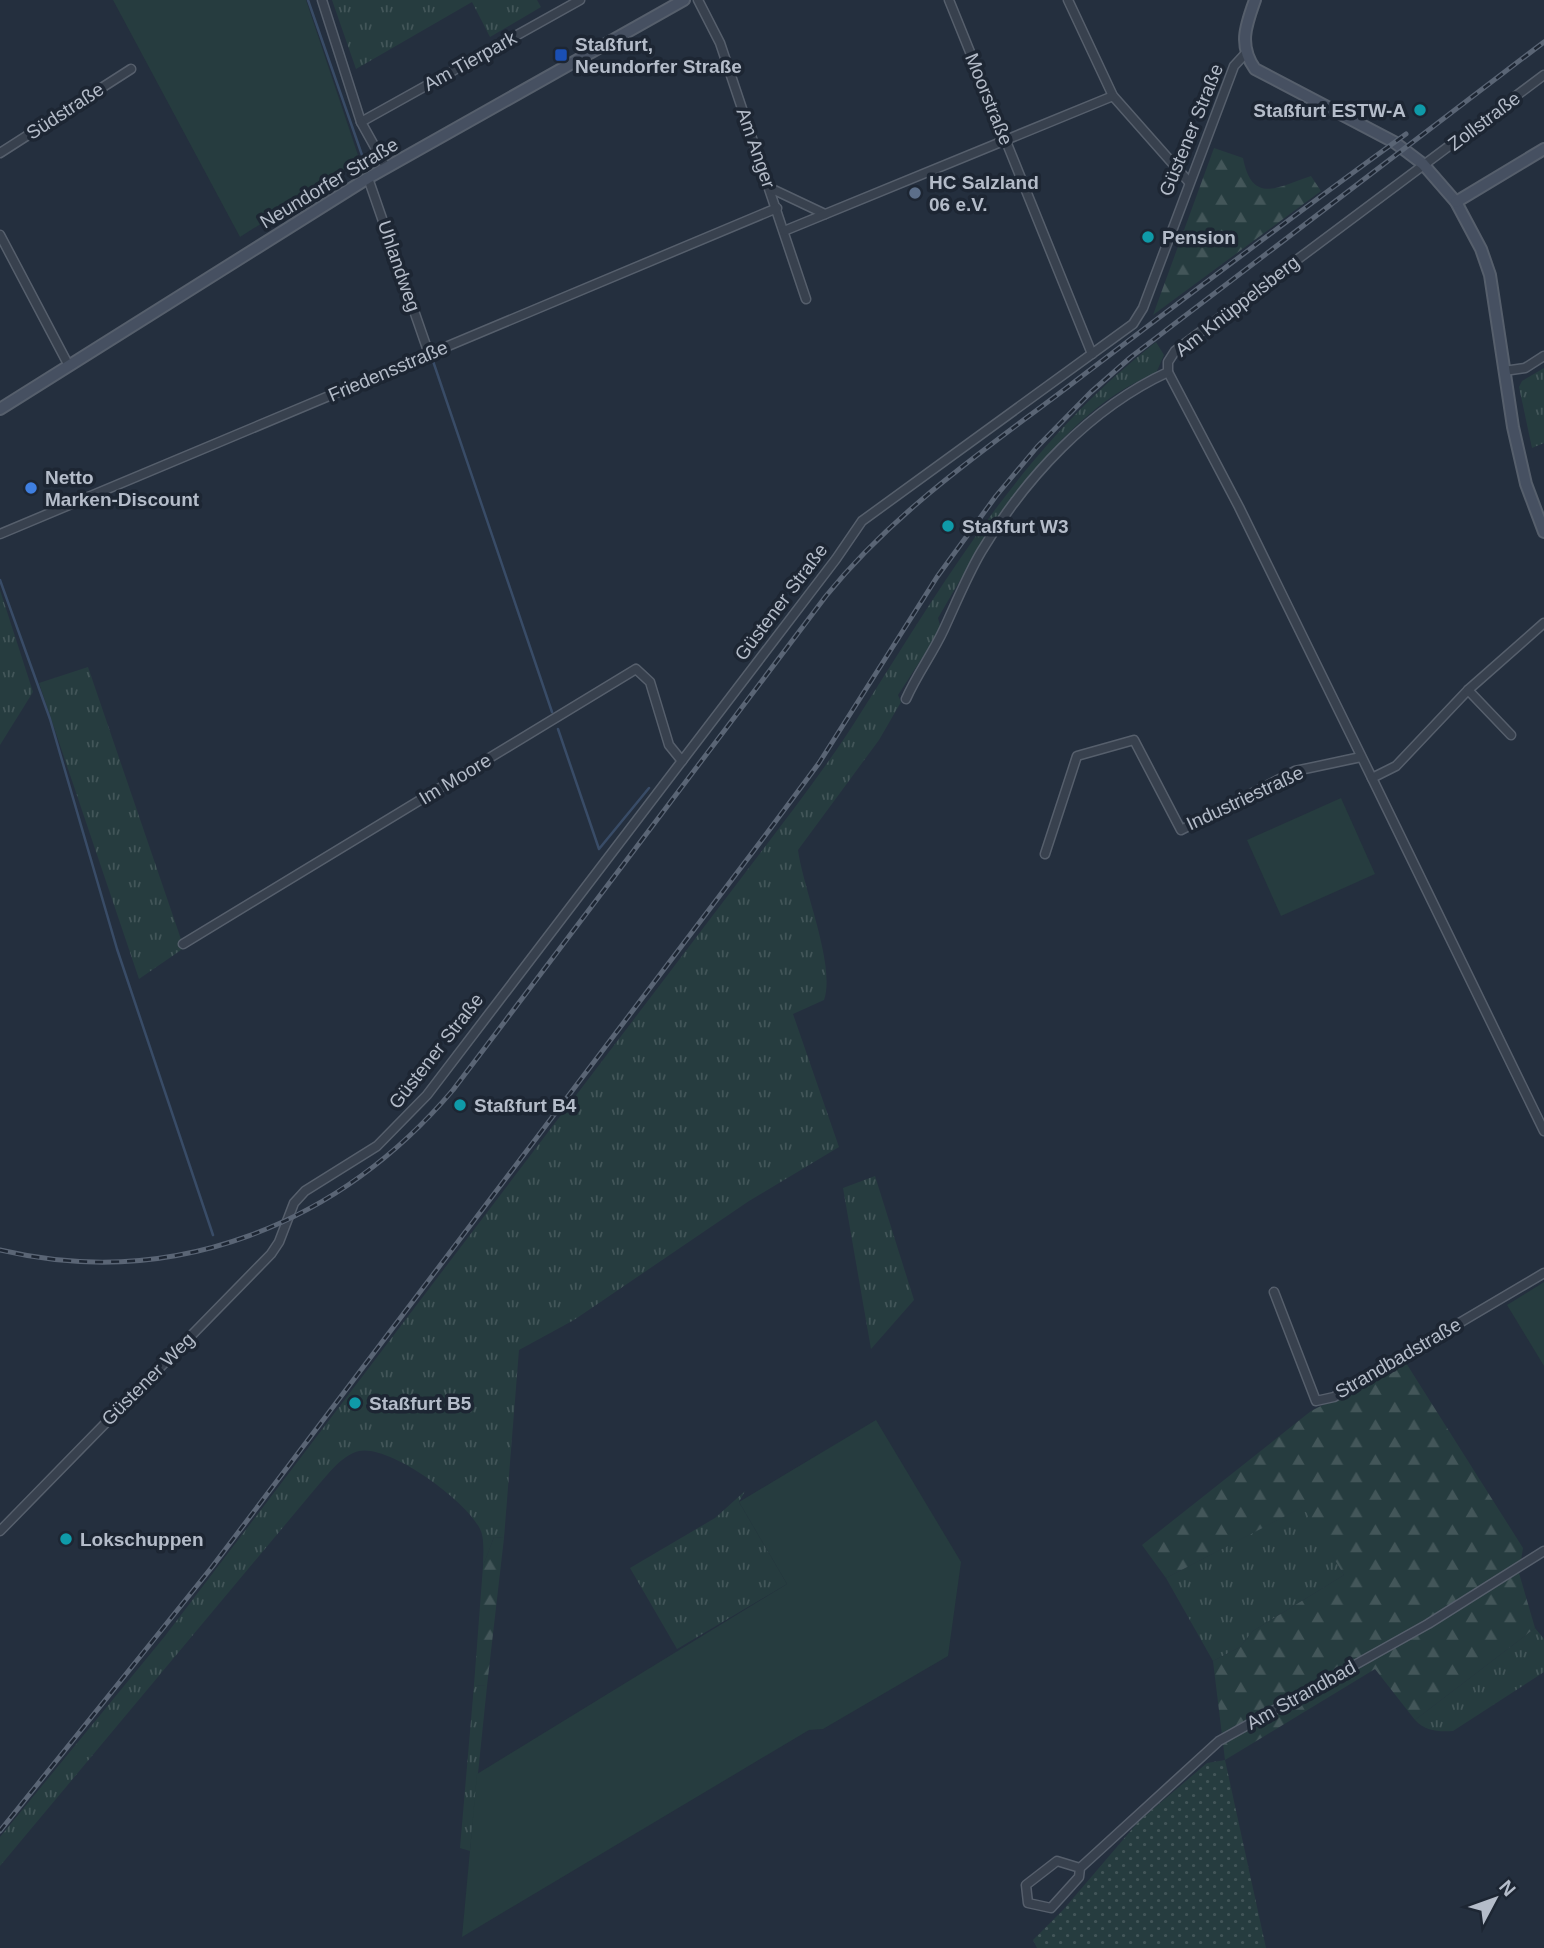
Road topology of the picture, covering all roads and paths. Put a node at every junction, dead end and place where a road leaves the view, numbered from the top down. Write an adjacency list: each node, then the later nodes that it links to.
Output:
1 (322, 0): 12 (street)
2 (580, 0): 12 (street, Am Tierpark)
3 (684, 0): 17 (main road, Neundorfer Straße)
4 (698, 0): 20 (street, Am Anger)
5 (948, 0): 13 (street, Moorstraße)
6 (1068, 0): 11 (street)
7 (1255, 0): 8 (main road, Güstener Straße)
8 (1246, 53): 16 (main road); 19 (street, Güstener Straße)
9 (131, 69): 15 (street, Südstraße)
10 (1544, 75): 16 (street, Zollstraße)
11 (1112, 96): 13 (street); 19 (street)
12 (361, 122): 17 (street)
13 (1005, 140): 23 (street); 28 (street, Moorstraße)
14 (1544, 149): 21 (main road)
15 (0, 153)
16 (1423, 164): 21 (main road); 32 (street, Am Knüppelsberg)
17 (386, 167): 18 (main road, Neundorfer Straße)
18 (368, 178): 27 (street, Uhlandweg); 30 (main road, Neundorfer Straße)
19 (1188, 182): 28 (street, Güstener Straße)
20 (770, 188): 22 (street, Am Anger); 23 (street)
21 (1455, 202): 31 (main road)
22 (777, 208): 24 (street, Am Anger); 27 (street, Friedensstraße)
23 (825, 214): 24 (street)
24 (784, 231): 26 (street, Am Anger)
25 (0, 235): 30 (street)
26 (806, 299)
27 (429, 354): 35 (street, Friedensstraße)
28 (1091, 354): 41 (street, Güstener Straße)
29 (1544, 356): 31 (street)
30 (69, 366): 33 (main road, Neundorfer Straße)
31 (1504, 371): 34 (main road)
32 (1168, 372): 38 (street, Am Knüppelsberg); 40 (street)
33 (0, 409)
34 (1544, 532)
35 (0, 534)
36 (1544, 622): 37 (street)
37 (1468, 690): 39 (street); 42 (street)
38 (906, 699)
39 (1511, 735)
40 (1361, 757): 42 (street); 43 (street, Industriestraße)
41 (682, 761): 44 (street, Im Moore); 46 (street, Güstener Straße)
42 (1372, 778): 45 (street)
43 (1045, 854)
44 (183, 944)
45 (1544, 1131)
46 (286, 1221): 49 (street, Güstener Weg)
47 (1544, 1273): 48 (street, Strandbadstraße)
48 (1274, 1292)
49 (0, 1531)
50 (1544, 1551): 51 (street, Am Strandbad)
51 (1080, 1868): 51 (street, Am Strandbad)

